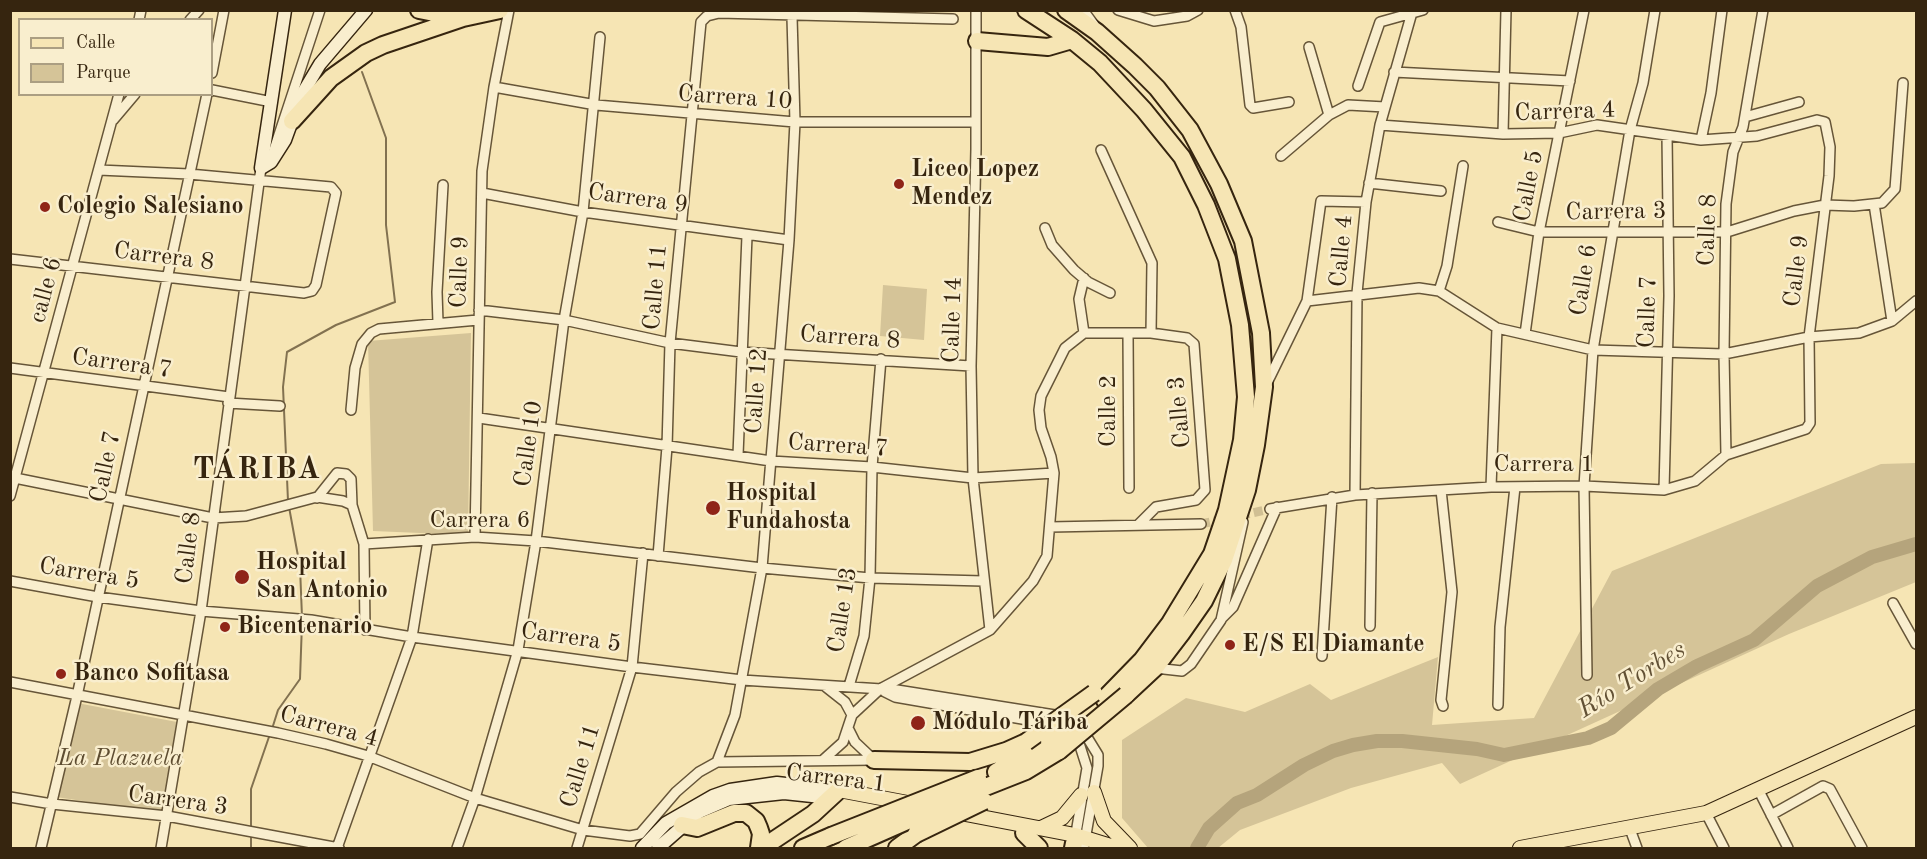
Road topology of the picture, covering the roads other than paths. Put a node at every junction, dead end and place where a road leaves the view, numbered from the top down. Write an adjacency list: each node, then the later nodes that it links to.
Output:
1 (225, 10): 30 (street)
2 (285, 10): 41 (street)
3 (320, 10): 65 (street, Calle 8)
4 (366, 10): 50 (street)
5 (419, 10): 23 (highway)
6 (500, 10): 23 (highway)
7 (508, 10): 36 (street, Calle 9)
8 (976, 10): 28 (street, Calle 14)
9 (1026, 10): 27 (highway)
10 (1066, 10): 25 (highway)
11 (1083, 10): 25 (street)
12 (1118, 10): 13 (street)
13 (1198, 10)
14 (1235, 10): 42 (street)
15 (1423, 10): 21 (street)
16 (1506, 10): 32 (street)
17 (1584, 10): 33 (street, Calle 5)
18 (1655, 10): 55 (street, Calle 6)
19 (1722, 10): 60 (street)
20 (1763, 10): 48 (street, Calle 8)
21 (1410, 13): 31 (street, Calle 4); 35 (street)
22 (792, 17): 24 (street); 46 (street, Calle 11); 52 (street, Calle 12)
23 (463, 18): 50 (highway)
24 (954, 19)
25 (1094, 20): 114 (highway)
26 (600, 37): 44 (street, Calle 10)
27 (1072, 40): 28 (highway); 169 (highway)
28 (976, 41): 53 (street, Calle 14)
29 (1310, 47): 47 (street)
30 (213, 68)
31 (1394, 72): 32 (street); 45 (street, Calle 4)
32 (1503, 77): 33 (street); 57 (street)
33 (1570, 81): 56 (street, Calle 5)
34 (1903, 83): 72 (street)
35 (1358, 86)
36 (494, 87): 44 (street, Carrera 10); 70 (street, Calle 9)
37 (213, 90): 41 (street)
38 (118, 96): 49 (street, calle 6)
39 (133, 96): 49 (street)
40 (207, 96): 66 (street, Calle 7)
41 (272, 102): 65 (street)
42 (1289, 102)
43 (1799, 102): 48 (street)
44 (596, 105): 46 (street, Carrera 10); 74 (street, Calle 10)
45 (1385, 106): 47 (street); 54 (street, Calle 4)
46 (692, 114): 52 (street, Carrera 10); 76 (street, Calle 11)
47 (1329, 115): 62 (street)
48 (1745, 117): 59 (street, Calle 8)
49 (112, 121): 64 (street, calle 6)
50 (292, 121): 65 (street)
51 (1822, 121): 59 (street, Carrera 4); 73 (street, Calle 9)
52 (795, 122): 53 (street, Carrera 10); 83 (street, Calle 12)
53 (976, 122): 111 (street, Calle 14)
54 (1380, 125): 57 (street, Carrera 4); 67 (street, Calle 4)
55 (1630, 130): 56 (street, Carrera 4); 58 (street, Carrera 4); 80 (street, Calle 6)
56 (1559, 133): 57 (street, Carrera 4); 79 (street, Calle 5)
57 (1503, 134)
58 (1667, 135): 60 (street, Carrera 4); 78 (street, Calle 7)
59 (1736, 138): 60 (street, Carrera 4); 81 (street, Calle 8)
60 (1701, 140)
61 (1101, 150): 100 (street)
62 (1281, 156)
63 (1463, 166): 89 (street)
64 (99, 170): 66 (street); 85 (street, calle 6)
65 (264, 170): 66 (street); 88 (street, Calle 8); 88 (street, Carrera 8)
66 (189, 174): 86 (street, Calle 7)
67 (1369, 183): 69 (street); 71 (street, Calle 4)
68 (443, 185): 97 (street)
69 (1441, 191)
70 (482, 194): 74 (street, Carrera 9); 94 (street, Calle 9)
71 (1366, 202): 91 (street, Calle 4); 92 (street)
72 (1874, 204): 73 (street, Carrera 3); 96 (street)
73 (1825, 205): 81 (street, Carrera 3); 103 (street, Calle 9)
74 (583, 212): 76 (street, Carrera 9); 95 (street, Calle 10)
75 (1498, 222): 79 (street, Carrera 3)
76 (681, 226): 82 (street, Carrera 9); 104 (street, Calle 11)
77 (1045, 228): 87 (street)
78 (1670, 230): 80 (street, Carrera 3); 81 (street, Carrera 3); 108 (street, Calle 7)
79 (1539, 232): 80 (street, Carrera 3); 102 (street, Calle 5)
80 (1612, 232): 105 (street, Calle 6)
81 (1727, 232): 109 (street, Calle 8)
82 (747, 236): 83 (street, Carrera 9); 106 (street)
83 (789, 240): 107 (street, Calle 12)
84 (10, 258): 85 (street, Carrera 8)
85 (73, 266): 86 (street, Carrera 8); 113 (street, calle 6)
86 (167, 277): 88 (street, Carrera 8); 115 (street, Calle 7)
87 (1084, 278): 90 (street); 99 (street)
88 (244, 286): 116 (street, Calle 8)
89 (1439, 291): 91 (street); 98 (street)
90 (1110, 293)
91 (1357, 293): 92 (street); 138 (street, Calle 4)
92 (1307, 301): 114 (street)
93 (1917, 301): 96 (street)
94 (479, 315): 95 (street, Carrera 8); 97 (street, Carrera 8); 119 (street, Calle 9)
95 (564, 320): 104 (street, Carrera 8); 120 (street, Calle 10)
96 (1892, 321): 103 (street)
97 (438, 323): 118 (street, Carrera 8)
98 (1497, 328): 102 (street); 131 (street)
99 (1084, 333): 101 (street, Calle 3); 127 (street)
100 (1151, 333): 101 (street, Calle 3); 145 (street, Calle 3)
101 (1128, 334): 133 (street, Calle 2)
102 (1526, 334): 105 (street)
103 (1809, 337): 109 (street); 121 (street, Calle 9)
104 (670, 343): 106 (street, Carrera 8); 122 (street, Calle 11)
105 (1593, 350): 108 (street); 130 (street, Calle 6)
106 (741, 352): 107 (street, Carrera 8); 123 (street)
107 (779, 353): 110 (street, Carrera 8); 125 (street, Calle 12)
108 (1666, 353): 109 (street); 136 (street, Calle 7)
109 (1724, 354): 124 (street, Calle 8)
110 (881, 359): 111 (street, Carrera 8); 126 (street, Calle 13)
111 (971, 366): 129 (street, Calle 14)
112 (10, 368): 113 (street, Carrera 7)
113 (44, 373): 115 (street, Carrera 7); 128 (street, calle 6)
114 (1264, 387): 134 (highway)
115 (144, 388): 116 (street, Carrera 7); 141 (street, Calle 7)
116 (228, 400): 117 (street, Carrera 7); 144 (street, Calle 8)
117 (280, 406)
118 (351, 410)
119 (479, 418): 120 (street, Carrera 7); 148 (street, Calle 9)
120 (552, 428): 122 (street, Carrera 7); 150 (street, Calle 10)
121 (1806, 429): 124 (street, Carrera 1)
122 (667, 447): 123 (street, Carrera 7); 153 (street, Calle 11)
123 (738, 455): 125 (street, Carrera 7)
124 (1726, 455): 136 (street, Carrera 1)
125 (771, 461): 126 (street, Carrera 7); 154 (street, Calle 12)
126 (872, 467): 129 (street, Carrera 7); 155 (street, Calle 13)
127 (1054, 473): 129 (street, Carrera 7); 147 (street)
128 (13, 477): 139 (street, calle 6); 141 (street)
129 (974, 478): 156 (street, Calle 14)
130 (1584, 486): 132 (street, Carrera 1); 136 (street, Carrera 1); 171 (street, Calle 6)
131 (1491, 487): 132 (street, Carrera 1); 135 (street, Carrera 1)
132 (1515, 487): 179 (street)
133 (1128, 488)
134 (1247, 490): 161 (street); 169 (highway)
135 (1441, 490): 137 (street, Carrera 1); 180 (street)
136 (1664, 490)
137 (1372, 493): 138 (street, Carrera 1); 162 (street)
138 (1355, 495): 140 (street, Carrera 1)
139 (10, 496)
140 (1332, 497): 161 (street, Carrera 1); 168 (street)
141 (119, 498): 144 (street); 158 (street, Calle 7)
142 (317, 498): 143 (street); 143 (street); 144 (street)
143 (352, 505): 151 (street)
144 (213, 518): 160 (street, Calle 8)
145 (1139, 524): 146 (street); 147 (street)
146 (1201, 524)
147 (1050, 527): 164 (street)
148 (475, 537): 149 (street, Carrera 6); 150 (street, Carrera 6)
149 (428, 540): 151 (street, Carrera 6); 165 (street)
150 (536, 541): 152 (street, Carrera 6); 167 (street, Calle 10)
151 (364, 544): 163 (street)
152 (643, 554): 153 (street, Carrera 6); 170 (street, Calle 11)
153 (658, 556): 154 (street, Carrera 6)
154 (762, 568): 155 (street, Carrera 6); 172 (street, Calle 12)
155 (870, 578): 156 (street, Carrera 6); 175 (street, Calle 13)
156 (983, 580): 164 (street, Calle 14)
157 (10, 581): 158 (street, Carrera 5)
158 (98, 597): 160 (street, Carrera 5); 177 (street, Calle 7)
159 (1893, 603): 166 (street)
160 (201, 610): 163 (street, Carrera 5); 182 (street, Calle 8)
161 (1221, 620): 169 (street)
162 (1370, 626)
163 (365, 630): 165 (street, Carrera 5)
164 (990, 630): 176 (street)
165 (412, 637): 167 (street, Carrera 5); 186 (street)
166 (1917, 644)
167 (518, 650): 170 (street, Carrera 5); 195 (street, Calle 10)
168 (1322, 656)
169 (1149, 664): 178 (highway); 185 (highway, bridge)
170 (632, 667): 172 (street, Carrera 5); 203 (street, Calle 11)
171 (1587, 675)
172 (742, 680): 174 (street, Carrera 5); 189 (street, Calle 12)
173 (10, 682): 177 (street, Carrera 4)
174 (823, 684): 175 (street, Carrera 5); 181 (street)
175 (849, 686): 176 (street, Carrera 5)
176 (880, 690): 181 (street); 193 (street); 193 (street)
177 (77, 696): 182 (street, Carrera 4); 196 (street, Calle 7)
178 (1099, 696): 185 (highway, bridge); 188 (highway, bridge)
179 (1498, 705)
180 (1443, 706)
181 (852, 715): 184 (street)
182 (182, 716): 186 (street, Carrera 4); 199 (street, Calle 8)
183 (1917, 717): 191 (main road)
184 (849, 730): 187 (street); 188 (street)
185 (1054, 746): 190 (highway); 190 (highway)
186 (368, 756): 195 (street, Carrera 4); 206 (street)
187 (823, 760): 188 (street); 189 (street)
188 (874, 760)
189 (717, 762): 203 (street, Carrera 4)
190 (981, 789): 215 (highway, bridge); 216 (highway, bridge); 217 (highway, bridge)
191 (1759, 791): 197 (main road); 198 (street)
192 (835, 794): 200 (street, Carrera 1); 201 (main road); 204 (main road, Carrera 1); 212 (street, Carrera 1); 214 (highway)
193 (1088, 794): 201 (main road); 205 (street); 220 (main road)
194 (10, 797): 196 (street, Carrera 3)
195 (475, 798): 203 (street, Carrera 4); 210 (street, Calle 10)
196 (52, 804): 199 (street, Carrera 3); 208 (street, Calle 7)
197 (1706, 813): 202 (main road); 222 (street)
198 (1771, 815): 223 (street); 224 (street)
199 (167, 816): 206 (street, Carrera 3); 209 (street, Calle 8)
200 (682, 825): 213 (street, Carrera 1); 214 (highway)
201 (1041, 828): 205 (main road)
202 (1630, 829): 207 (main road); 221 (street)
203 (583, 830): 211 (street, Calle 11)
204 (1023, 833): 205 (main road, Carrera 1); 218 (highway)
205 (1081, 844): 219 (main road)
206 (338, 848)
207 (1520, 848)
208 (41, 849)
209 (162, 849)
210 (457, 849)
211 (577, 849)
212 (642, 849)
213 (658, 849)
214 (760, 849)
215 (802, 849)
216 (846, 849)
217 (897, 849)
218 (1039, 849)
219 (1117, 849)
220 (1130, 849)
221 (1637, 849)
222 (1724, 849)
223 (1788, 849)
224 (1862, 849)

